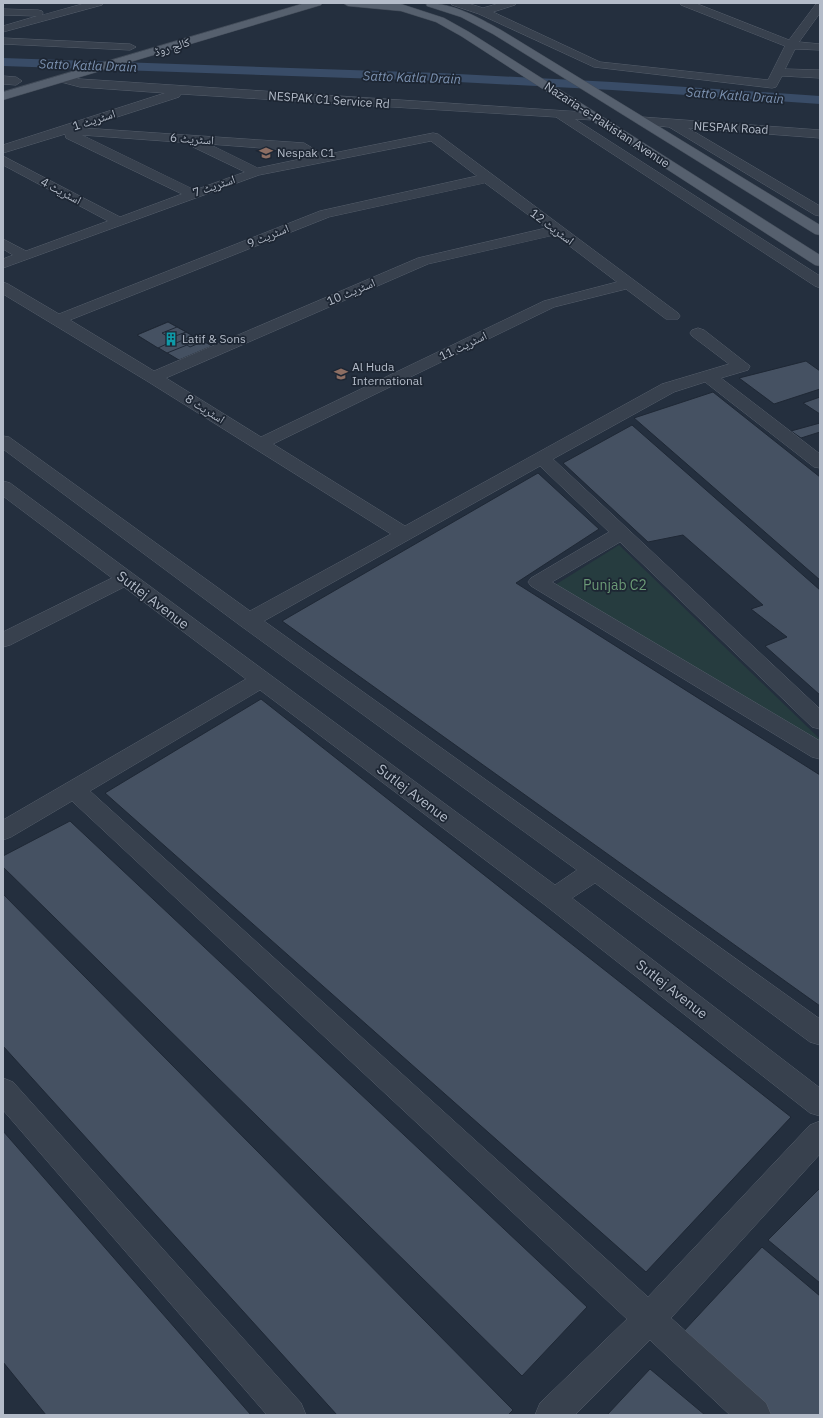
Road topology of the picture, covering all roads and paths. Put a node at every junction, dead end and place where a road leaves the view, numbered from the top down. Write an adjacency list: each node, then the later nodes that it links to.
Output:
1 (98, 3): 14 (street)
2 (289, 3): 23 (main road, کالج روڈ)
3 (316, 3): 4 (main road, کالج روڈ); 27 (main road, کالج روڈ)
4 (328, 3)
5 (348, 3): 15 (main road)
6 (387, 3): 15 (main road, Nazaria-e-Pakistan Avenue)
7 (428, 3): 34 (main road, Nazaria-e-Pakistan Avenue)
8 (456, 3): 17 (street)
9 (511, 3): 17 (street)
10 (685, 3): 12 (street)
11 (48, 4): 14 (street)
12 (701, 6): 21 (street)
13 (820, 6): 21 (street)
14 (77, 9): 18 (street)
15 (409, 9): 33 (main road, Nazaria-e-Pakistan Avenue)
16 (3, 12): 18 (street)
17 (483, 12): 24 (street)
18 (58, 14): 19 (street)
19 (3, 29)
20 (3, 41): 23 (street)
21 (791, 45): 22 (street); 24 (street)
22 (820, 47)
23 (125, 49): 28 (main road, کالج روڈ)
24 (778, 72): 25 (street)
25 (820, 74)
26 (3, 80): 28 (street)
27 (68, 80): 30 (street, NESPAK C1 Service Rd); 31 (main road, کالج روڈ)
28 (16, 81): 29 (main road, کالج روڈ)
29 (3, 84)
30 (185, 91): 32 (street, NESPAK C1 Service Rd); 36 (street, اسٹریٹ 1)
31 (3, 96)
32 (560, 114): 33 (street, NESPAK C1 Service Rd); 56 (street)
33 (594, 116): 54 (main road, Nazaria-e-Pakistan Avenue)
34 (642, 121): 35 (street, NESPAK Road); 51 (main road, Nazaria-e-Pakistan Avenue)
35 (673, 124): 37 (street, NESPAK Road); 45 (street)
36 (61, 130): 39 (street, اسٹریٹ 6); 40 (street, اسٹریٹ 1); 47 (street)
37 (820, 134)
38 (433, 137): 41 (street, اسٹریٹ 7); 44 (street, اسٹریٹ 12)
39 (187, 139): 41 (street, اسٹریٹ 6); 43 (street)
40 (3, 149)
41 (320, 158): 43 (street, اسٹریٹ 7)
42 (3, 160): 49 (street, اسٹریٹ 4)
43 (256, 172): 47 (street, اسٹریٹ 7)
44 (488, 178): 50 (street, اسٹریٹ 12); 60 (street, اسٹریٹ 9)
45 (783, 189): 46 (street); 48 (street)
46 (812, 192)
47 (193, 194): 49 (street, اسٹریٹ 7)
48 (820, 212)
49 (118, 222): 53 (street, اسٹریٹ 7)
50 (558, 230): 57 (street, اسٹریٹ 12); 63 (street, اسٹریٹ 10)
51 (820, 231)
52 (3, 244): 53 (street)
53 (24, 256): 55 (street, اسٹریٹ 7)
54 (820, 262)
55 (3, 264)
56 (820, 283)
57 (628, 284): 59 (street, اسٹریٹ 12); 65 (street, اسٹریٹ 11)
58 (3, 287): 60 (street, اسٹریٹ 8)
59 (672, 316)
60 (57, 320): 63 (street, اسٹریٹ 8)
61 (698, 332): 62 (street)
62 (708, 376): 66 (street); 67 (street)
63 (153, 377): 65 (street, اسٹریٹ 8)
64 (3, 441): 72 (street)
65 (260, 444): 69 (street, اسٹریٹ 8)
66 (542, 458): 69 (street); 70 (street)
67 (820, 463)
68 (3, 487): 71 (street, Sutlej Avenue)
69 (405, 534): 72 (street)
70 (620, 534): 75 (street); 76 (street)
71 (125, 579): 73 (street); 74 (street, Sutlej Avenue)
72 (248, 621): 79 (street)
73 (3, 640)
74 (261, 680): 77 (street); 80 (street, Sutlej Avenue)
75 (820, 722)
76 (820, 751)
77 (74, 790): 78 (street); 85 (street)
78 (3, 831)
79 (596, 870): 80 (street); 81 (street)
80 (554, 898): 83 (street, Sutlej Avenue)
81 (820, 1034)
82 (4, 1093): 86 (street)
83 (820, 1104)
84 (820, 1134): 85 (street)
85 (650, 1318): 87 (street); 88 (street)
86 (289, 1415)
87 (552, 1415)
88 (754, 1415)

